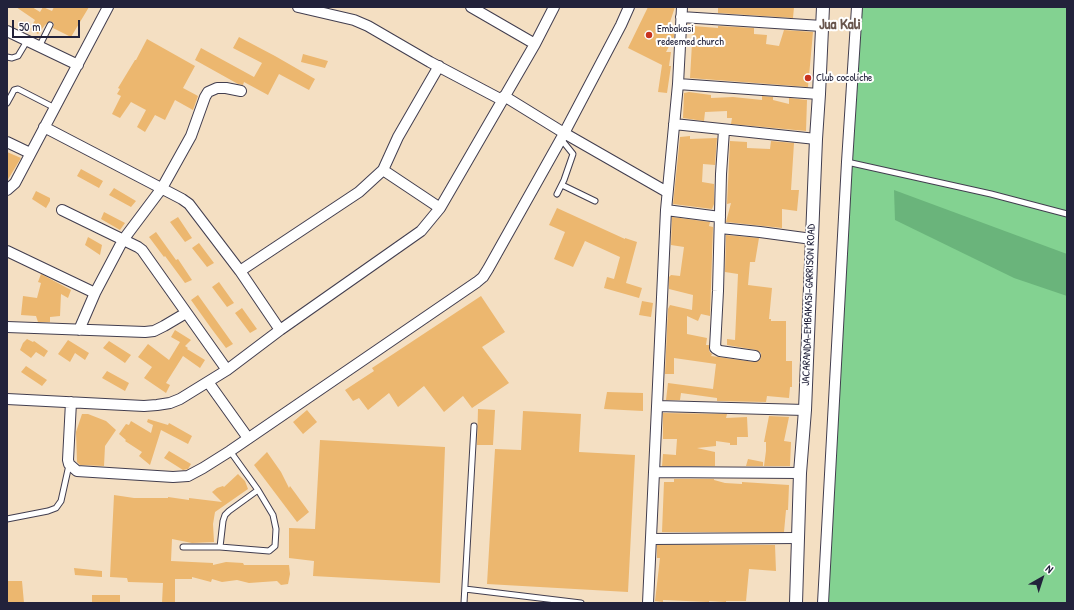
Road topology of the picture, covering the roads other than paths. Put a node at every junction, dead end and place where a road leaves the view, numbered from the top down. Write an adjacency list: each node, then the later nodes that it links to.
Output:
1 (108, 7): 16 (street)
2 (298, 7): 17 (street)
3 (471, 7): 13 (street)
4 (554, 7): 13 (street)
5 (629, 7): 27 (street)
6 (824, 7): 10 (street, JACARANDA-EMBAKASI-GARRISON ROAD)
7 (857, 7): 31 (street)
8 (682, 12): 10 (street); 18 (street)
9 (50, 25): 14 (lane)
10 (822, 26): 20 (street, JACARANDA-EMBAKASI-GARRISON ROAD)
11 (7, 31): 12 (street)
12 (27, 41): 14 (street); 15 (lane)
13 (535, 44): 21 (street)
14 (39, 47): 16 (street)
15 (7, 57)
16 (78, 65): 23 (street)
17 (439, 66): 21 (street); 32 (street)
18 (678, 84): 20 (street); 24 (street)
19 (241, 91): 34 (street)
20 (819, 94): 28 (street, JACARANDA-EMBAKASI-GARRISON ROAD)
21 (503, 98): 27 (street); 39 (street)
22 (7, 103): 23 (lane)
23 (54, 108): 25 (street)
24 (674, 124): 26 (street); 36 (street)
25 (44, 127): 30 (street); 34 (street)
26 (724, 130): 28 (street); 43 (street)
27 (562, 136): 33 (lane); 36 (street); 62 (street)
28 (816, 139): 45 (street, JACARANDA-EMBAKASI-GARRISON ROAD)
29 (7, 142): 30 (street)
30 (30, 153): 35 (street)
31 (847, 162): 42 (lane); 78 (street)
32 (383, 170): 39 (street); 48 (street)
33 (562, 185): 37 (lane); 38 (lane)
34 (162, 188): 46 (street); 48 (street)
35 (7, 190)
36 (667, 192): 41 (street)
37 (557, 194)
38 (595, 202)
39 (440, 208): 53 (street)
40 (62, 210): 46 (street)
41 (666, 210): 43 (street); 59 (street)
42 (1067, 214)
43 (720, 217): 44 (street)
44 (720, 228): 45 (street); 54 (street)
45 (812, 239): 60 (street, JACARANDA-EMBAKASI-GARRISON ROAD)
46 (123, 240): 49 (street); 50 (street)
47 (7, 251): 49 (street)
48 (240, 271): 53 (street)
49 (95, 293): 52 (street)
50 (186, 313): 52 (street); 55 (street)
51 (7, 327): 52 (street)
52 (79, 330)
53 (280, 330): 55 (street)
54 (755, 356)
55 (227, 370): 56 (street)
56 (208, 382): 58 (street); 62 (street)
57 (7, 399): 58 (street)
58 (72, 402): 64 (street)
59 (657, 406): 60 (street); 65 (street)
60 (805, 410): 66 (street, JACARANDA-EMBAKASI-GARRISON ROAD)
61 (474, 426): 73 (lane)
62 (248, 438): 63 (street)
63 (230, 451): 64 (street); 67 (lane)
64 (69, 464): 68 (lane)
65 (654, 472): 66 (street); 70 (street)
66 (800, 474): 69 (street, JACARANDA-EMBAKASI-GARRISON ROAD)
67 (258, 490): 72 (lane); 72 (lane)
68 (7, 519)
69 (797, 538): 70 (street); 77 (street, JACARANDA-EMBAKASI-GARRISON ROAD)
70 (652, 539): 76 (street)
71 (183, 547): 72 (lane)
72 (220, 547)
73 (465, 589): 74 (lane); 75 (lane)
74 (464, 603)
75 (581, 603)
76 (648, 603)
77 (796, 603)
78 (823, 603)

